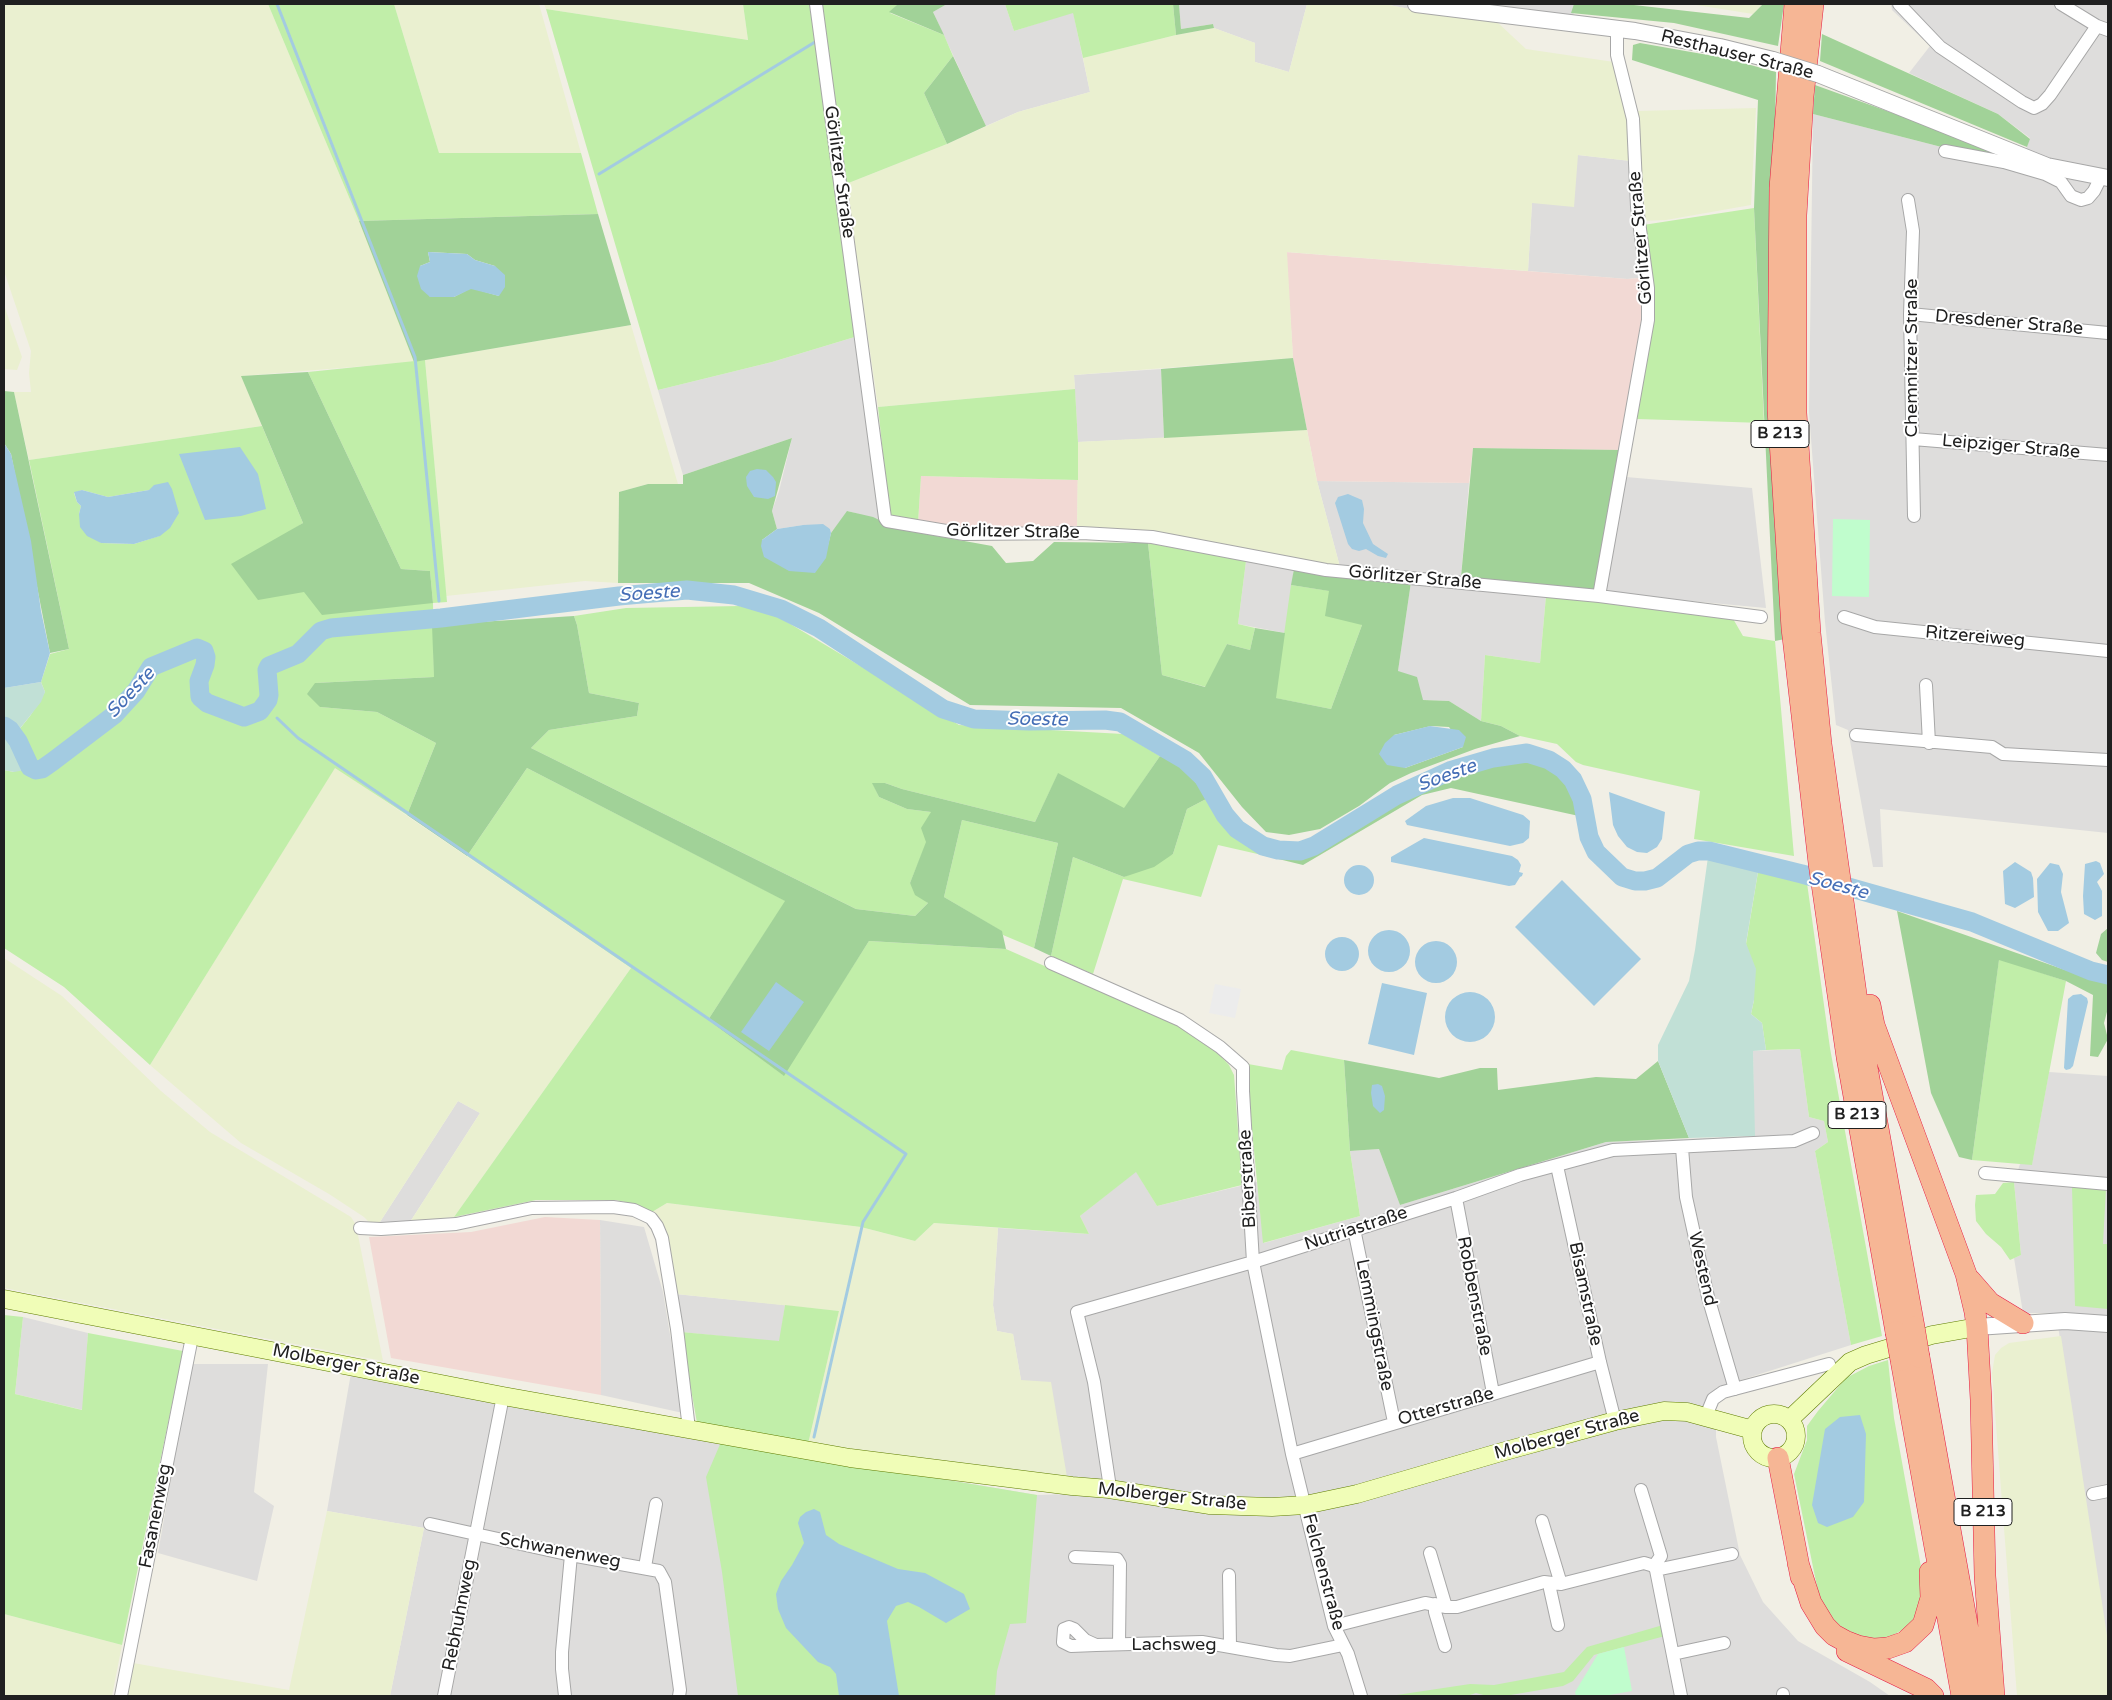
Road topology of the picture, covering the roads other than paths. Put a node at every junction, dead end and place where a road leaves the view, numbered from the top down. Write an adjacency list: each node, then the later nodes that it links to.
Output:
1 (816, 4): 17 (street, Görlitzer Straße)
2 (1416, 4): 7 (street, Resthauser Straße)
3 (1795, 4): 25 (highway, B 213)
4 (1813, 4): 25 (highway, B 213)
5 (1898, 4): 8 (street)
6 (2061, 4): 8 (street)
7 (1618, 28): 10 (street, Resthauser Straße, bridge); 17 (street, Görlitzer Straße)
8 (2103, 28)
9 (1945, 151): 10 (street, Resthauser Straße)
10 (2105, 177)
11 (1908, 200): 12 (street, Chemnitzer Straße)
12 (1910, 314): 13 (street, Dresdener Straße); 14 (street, Chemnitzer Straße)
13 (2108, 333)
14 (1913, 439): 15 (street, Leipziger Straße); 16 (street, Chemnitzer Straße)
15 (2108, 455)
16 (1914, 516)
17 (1599, 596): 18 (street, Görlitzer Straße)
18 (1761, 617)
19 (1844, 617): 20 (street, Ritzereiweg)
20 (2108, 651)
21 (1926, 684): 23 (street)
22 (1856, 735): 23 (street)
23 (1929, 743): 24 (street)
24 (2108, 760)
25 (1828, 863): 26 (highway, B 213)
26 (1833, 897): 37 (highway, B 213); 43 (highway, B 213, bridge)
27 (1051, 963): 36 (street, Biberstraße)
28 (1813, 1133): 29 (street, Nutriastraße)
29 (1682, 1148): 30 (street, Nutriastraße); 46 (street, Westend)
30 (1558, 1166): 33 (street, Nutriastraße); 44 (street, Bisamstraße)
31 (1985, 1173): 32 (street)
32 (2108, 1184)
33 (1456, 1198): 35 (street, Nutriastraße); 47 (street, Robbenstraße)
34 (360, 1228): 53 (street)
35 (1354, 1229): 36 (street, Nutriastraße); 52 (street, Lemmingstraße)
36 (1253, 1262): 55 (street, Biberstraße); 57 (street, Nutriastraße)
37 (1966, 1274): 39 (highway, B 213); 41 (highway, B 213)
38 (4, 1299): 42 (main road, Molberger Straße)
39 (2023, 1323): 40 (street); 41 (street)
40 (2108, 1324)
41 (1977, 1327): 50 (main road); 95 (highway, B 213)
42 (192, 1337): 48 (main road, Molberger Straße); 86 (street, Fasanenweg)
43 (1910, 1359): 60 (highway, B 213); 94 (highway, B 213)
44 (1600, 1362): 47 (street, Otterstraße); 51 (street, Bisamstraße)
45 (1830, 1364): 46 (street)
46 (1735, 1389): 49 (street)
47 (1493, 1394): 52 (street, Otterstraße)
48 (503, 1396): 53 (main road, Molberger Straße); 66 (street, Rebhuhnweg)
49 (1706, 1416): 51 (main road, Molberger Straße); 54 (main road, Molberger Straße)
50 (1789, 1420): 54 (main road); 56 (main road)
51 (1616, 1421): 63 (main road, Molberger Straße)
52 (1394, 1422): 55 (street, Otterstraße)
53 (689, 1429): 57 (main road, Molberger Straße)
54 (1753, 1430): 56 (main road)
55 (1292, 1454): 63 (street, Biberstraße)
56 (1778, 1458): 71 (highway)
57 (1109, 1489): 63 (main road, Molberger Straße)
58 (1641, 1490): 73 (street)
59 (2108, 1491): 61 (street)
60 (1926, 1494): 71 (highway, B 213); 93 (highway, B 213)
61 (2093, 1494)
62 (656, 1504): 72 (street, Schwanenweg)
63 (1305, 1505): 78 (street, Felchenstraße)
64 (1542, 1521): 75 (street)
65 (430, 1524): 66 (street, Rebhuhnweg)
66 (476, 1534): 69 (street, Schwanenweg); 87 (street, Rebhuhnweg)
67 (1430, 1553): 76 (street)
68 (1732, 1554): 73 (street)
69 (571, 1555): 72 (street, Schwanenweg); 88 (street)
70 (1075, 1557): 80 (street, Lachsweg)
71 (1798, 1563): 92 (highway)
72 (645, 1567): 89 (street, Schwanenweg)
73 (1655, 1568): 75 (street); 85 (street)
74 (1229, 1575): 83 (street, Lachsweg)
75 (1555, 1584): 76 (street); 77 (street)
76 (1441, 1606): 78 (street); 84 (street)
77 (1558, 1624)
78 (1334, 1626): 81 (street, Felchenstraße)
79 (1724, 1643): 85 (street)
80 (1119, 1644): 82 (street, Lachsweg); 83 (street, Lachsweg)
81 (1343, 1644): 83 (street, Lachsweg); 90 (street, Felchenstraße)
82 (1096, 1645)
83 (1230, 1646)
84 (1445, 1646)
85 (1673, 1654): 91 (street)
86 (121, 1696)
87 (444, 1696)
88 (565, 1696)
89 (679, 1696)
90 (1361, 1696)
91 (1681, 1696)
92 (1932, 1696)
93 (1962, 1696)
94 (1980, 1696)
95 (1994, 1696)

